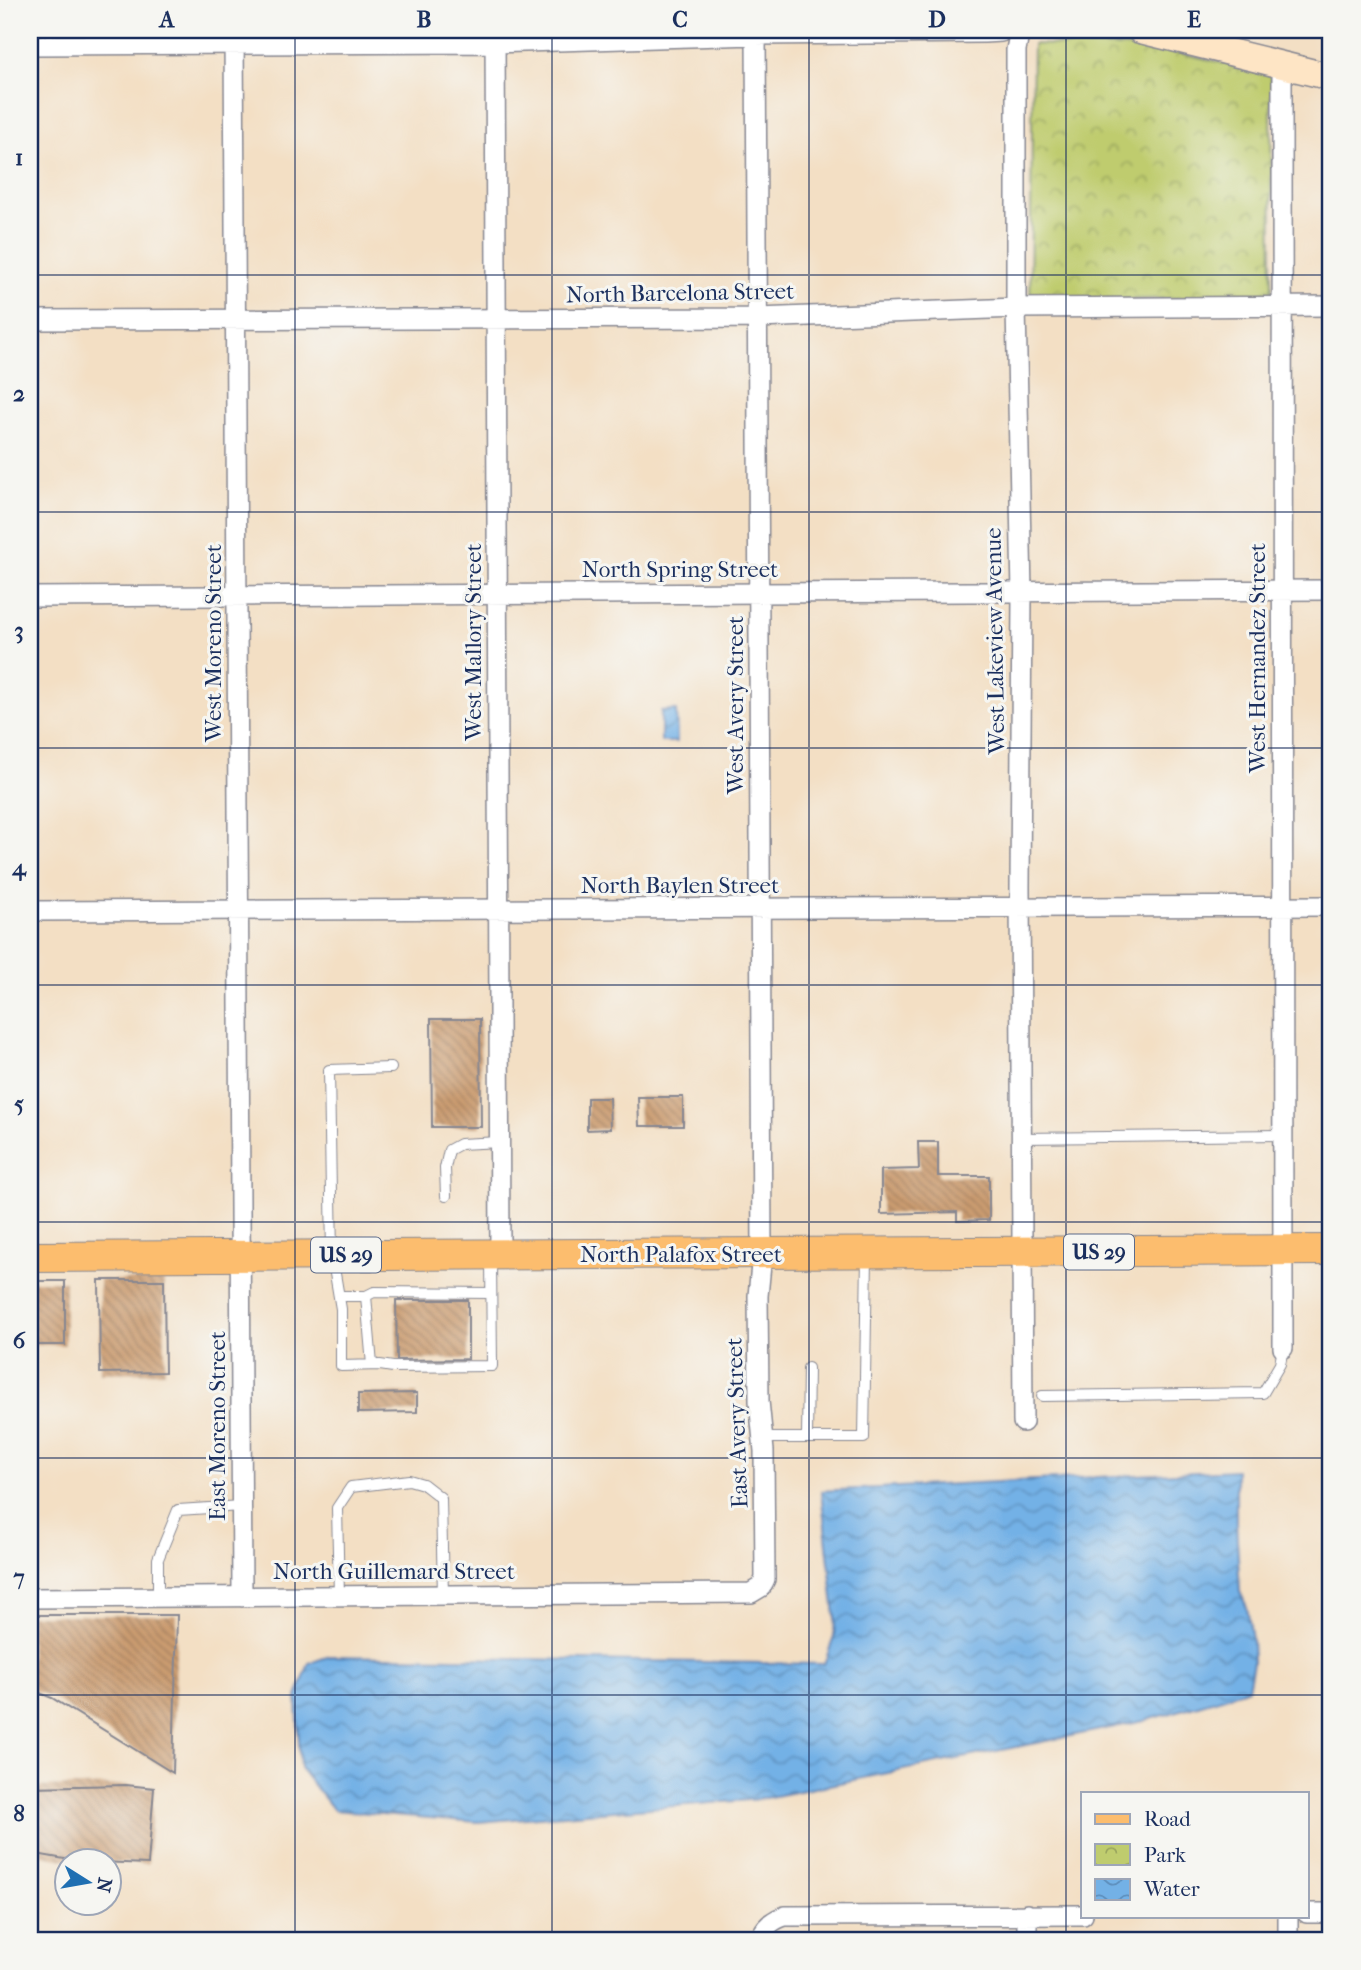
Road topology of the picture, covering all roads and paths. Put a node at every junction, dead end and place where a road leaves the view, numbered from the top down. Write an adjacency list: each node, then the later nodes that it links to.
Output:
1 (1003, 30): 4 (street)
2 (1020, 30): 13 (street, West Lakeview Avenue)
3 (1140, 30): 5 (street)
4 (756, 32): 6 (street); 14 (street, West Avery Street)
5 (1174, 34): 9 (street)
6 (495, 36): 7 (street); 16 (street, West Mallory Street)
7 (234, 37): 8 (street); 15 (street, West Moreno Street)
8 (30, 45)
9 (1282, 65): 10 (street); 11 (street, West Hernandez Street)
10 (1331, 77)
11 (1283, 306): 12 (street, North Barcelona Street); 13 (street, North Barcelona Street); 18 (street, West Hernandez Street)
12 (1331, 306)
13 (1016, 308): 14 (street, North Barcelona Street); 21 (street, West Lakeview Avenue)
14 (758, 318): 16 (street, North Barcelona Street); 20 (street, West Avery Street)
15 (235, 319): 16 (street, North Barcelona Street); 17 (street, North Barcelona Street); 23 (street, West Moreno Street)
16 (496, 319): 22 (street, West Mallory Street)
17 (30, 320)
18 (1281, 590): 19 (street, North Spring Street); 21 (street, North Spring Street); 26 (street, West Hernandez Street)
19 (1331, 590)
20 (759, 593): 21 (street, North Spring Street); 22 (street, North Spring Street); 28 (street, West Avery Street)
21 (1021, 593): 27 (street, West Lakeview Avenue)
22 (497, 595): 23 (street, North Spring Street); 29 (street, West Mallory Street)
23 (237, 596): 24 (street, North Spring Street); 31 (street, West Moreno Street)
24 (30, 597)
25 (1331, 905): 26 (street, North Baylen Street)
26 (1281, 906): 27 (street, North Baylen Street); 33 (street, West Hernandez Street)
27 (1021, 907): 28 (street, North Baylen Street); 34 (street, West Lakeview Avenue)
28 (760, 909): 29 (street, North Baylen Street); 41 (street, West Avery Street)
29 (499, 910): 31 (street, North Baylen Street); 35 (street, West Mallory Street)
30 (30, 911): 31 (street, North Baylen Street)
31 (239, 911): 44 (street, West Moreno Street)
32 (391, 1068): 42 (lane)
33 (1282, 1135): 34 (lane); 37 (street, West Hernandez Street)
34 (1022, 1138): 39 (street, West Lakeview Avenue)
35 (500, 1142): 36 (lane); 43 (street, West Mallory Street)
36 (446, 1196)
37 (1283, 1250): 38 (main road, North Palafox Street / US 29); 39 (main road, North Palafox Street / US 29); 49 (street, West Hernandez Street)
38 (1331, 1250)
39 (1022, 1252): 40 (main road, North Palafox Street / US 29); 53 (street, West Lakeview Avenue)
40 (867, 1253): 41 (main road, North Palafox Street / US 29); 55 (lane)
41 (762, 1254): 43 (main road, North Palafox Street / US 29); 54 (street, East Avery Street)
42 (332, 1255): 43 (main road, North Palafox Street / US 29); 44 (main road, North Palafox Street / US 29); 47 (lane)
43 (496, 1255): 46 (lane)
44 (241, 1256): 45 (main road, North Palafox Street / US 29); 56 (street, East Moreno Street)
45 (30, 1257)
46 (491, 1293): 48 (lane); 50 (lane)
47 (339, 1296): 48 (lane); 50 (lane)
48 (366, 1296): 50 (lane)
49 (1283, 1348): 52 (lane)
50 (372, 1365)
51 (808, 1368): 55 (lane)
52 (1042, 1396)
53 (1023, 1422)
54 (763, 1438): 55 (lane); 57 (street, East Avery Street)
55 (807, 1438)
56 (241, 1506): 60 (lane); 61 (street, East Moreno Street)
57 (759, 1590): 58 (street, North Guillemard Street)
58 (443, 1595): 59 (street, North Guillemard Street); 59 (lane)
59 (339, 1596): 61 (street, North Guillemard Street)
60 (158, 1597): 61 (street, North Guillemard Street); 62 (street, North Guillemard Street)
61 (242, 1597)
62 (30, 1598)
63 (1308, 1913): 64 (street)
64 (1331, 1913)
65 (1027, 1914): 66 (street); 68 (street); 69 (street)
66 (1081, 1915)
67 (1288, 1918): 70 (street)
68 (764, 1932)
69 (1027, 1940)
70 (1288, 1940)

